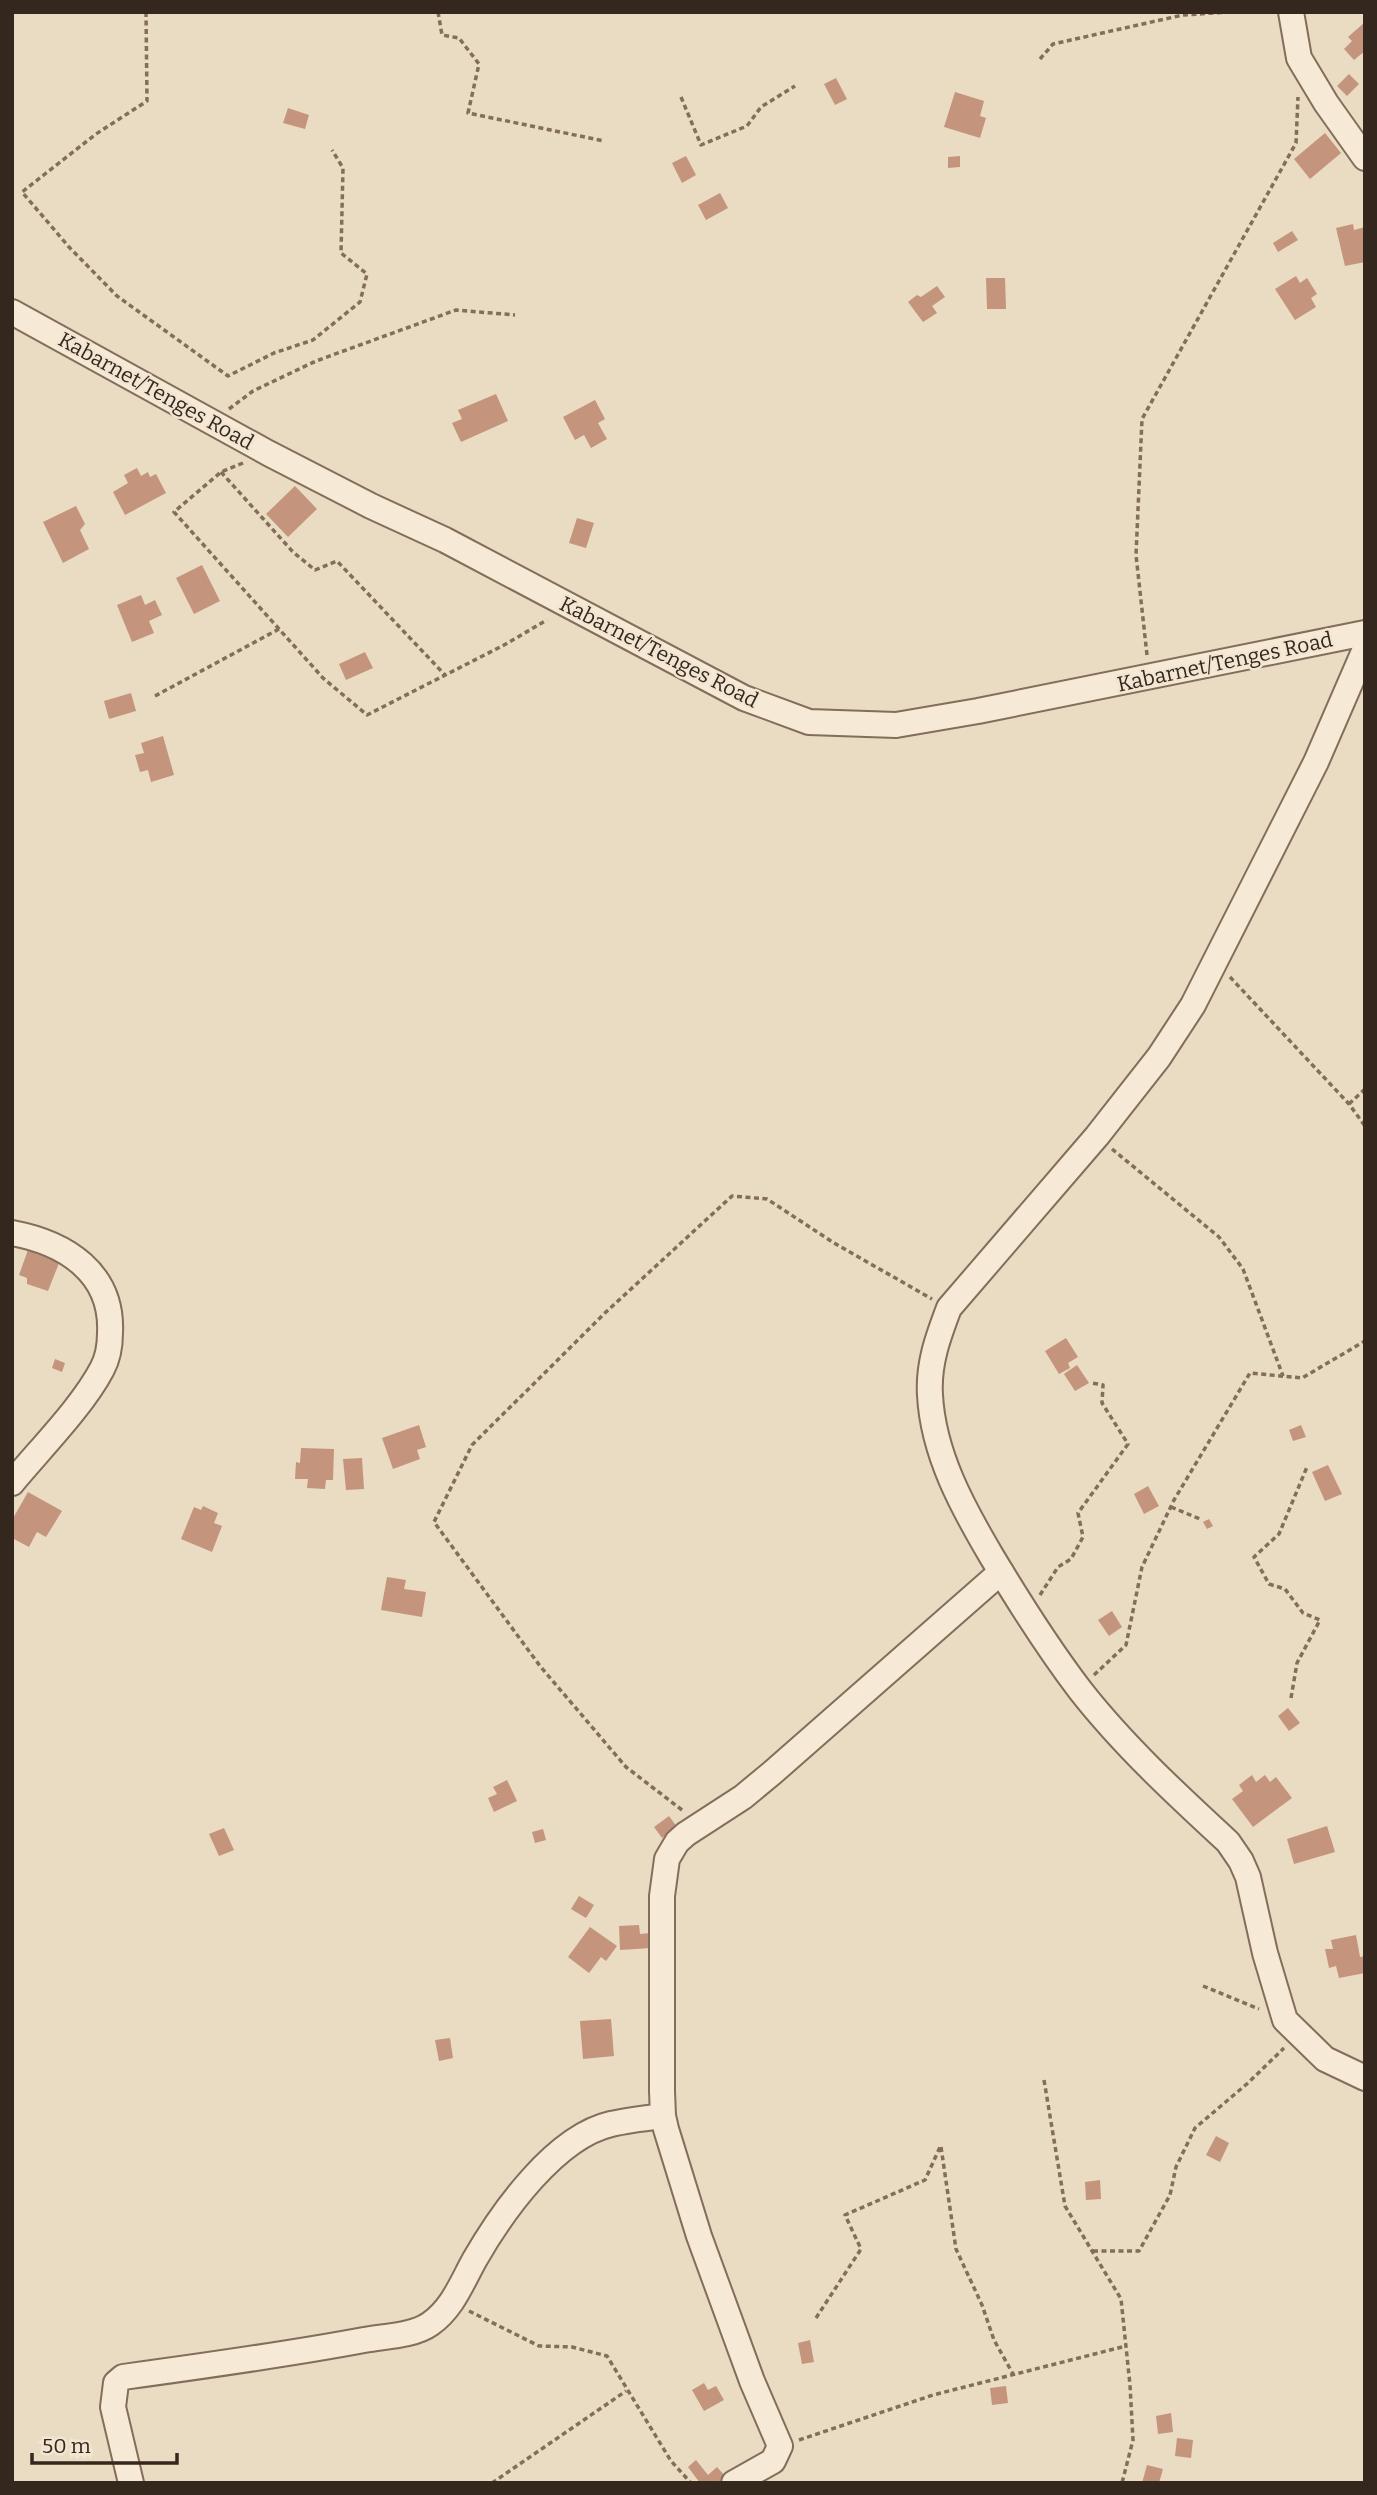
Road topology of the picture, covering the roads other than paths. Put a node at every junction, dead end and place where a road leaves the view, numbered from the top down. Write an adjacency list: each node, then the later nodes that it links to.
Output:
1 (1291, 12): 2 (street)
2 (1365, 158)
3 (12, 312): 4 (street, Kabarnet/Tenges Road)
4 (1365, 633)
5 (1365, 649): 8 (street)
6 (12, 1233): 7 (street)
7 (12, 1483)
8 (1001, 1572): 9 (street); 10 (street)
9 (1365, 2078)
10 (663, 2116): 11 (street); 12 (street)
11 (131, 2483)
12 (734, 2483)

